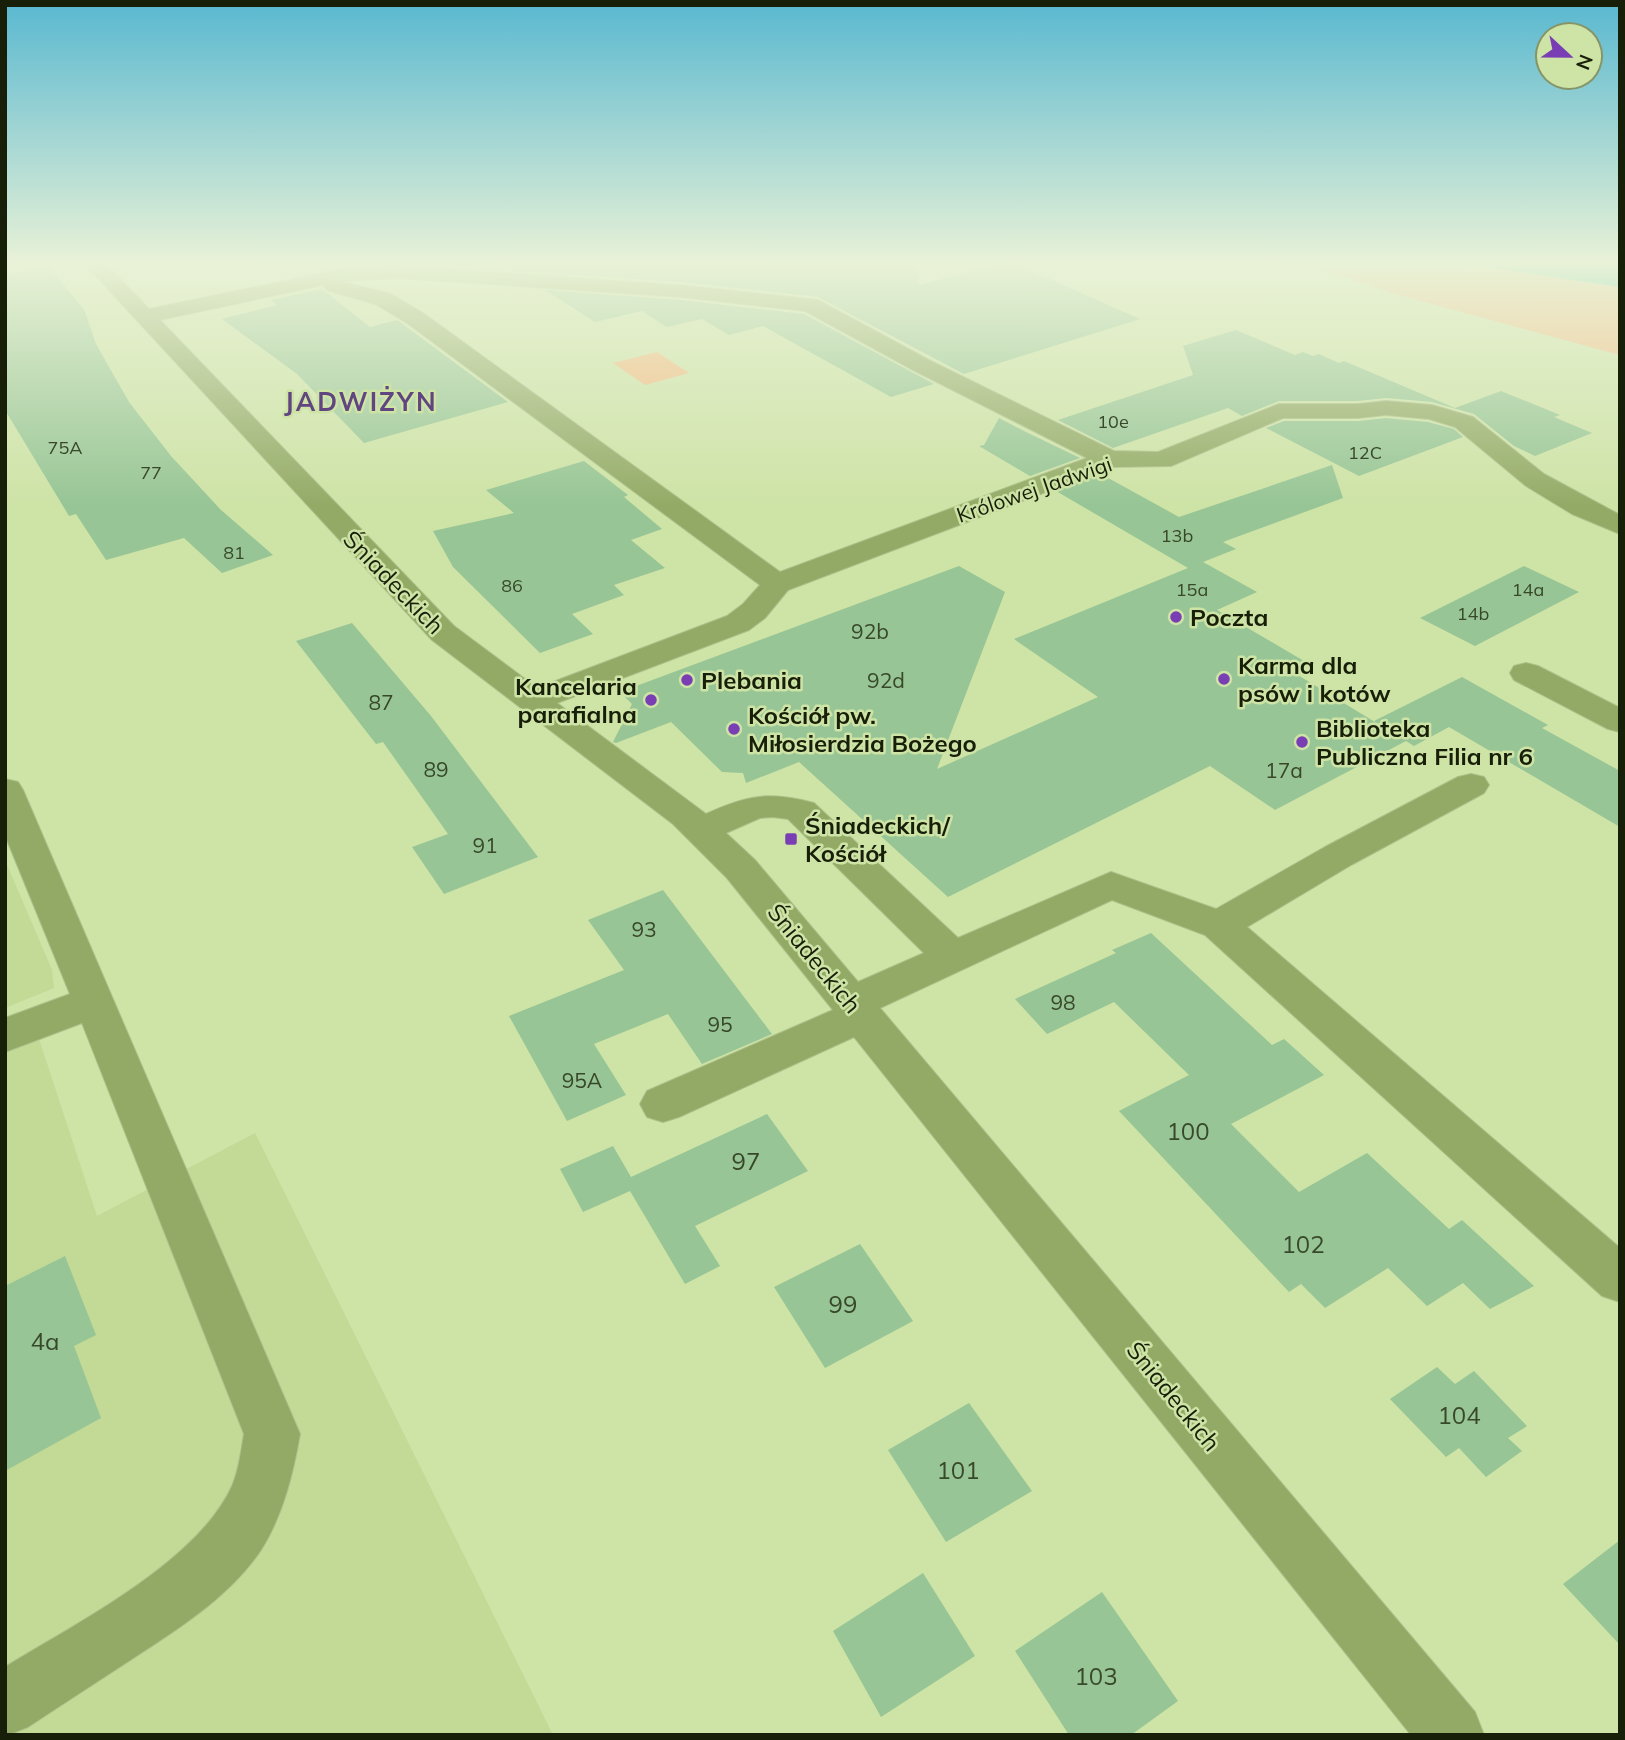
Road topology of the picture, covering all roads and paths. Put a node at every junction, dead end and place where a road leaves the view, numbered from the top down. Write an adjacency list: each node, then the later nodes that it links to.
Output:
1 (172, 344): 8 (street, Śniadeckich)
2 (451, 344): 6 (street)
3 (883, 344): 4 (street)
4 (1109, 459): 5 (street, Królowej Jadwigi); 6 (street, Królowej Jadwigi)
5 (1620, 526)
6 (777, 583): 8 (street)
7 (1526, 673): 9 (street)
8 (532, 701): 12 (street, Śniadeckich)
9 (1620, 722)
10 (1471, 785): 13 (street)
11 (5, 790): 15 (street)
12 (702, 830): 14 (street); 16 (street, Śniadeckich)
13 (1219, 925): 14 (street); 19 (street)
14 (952, 956): 16 (street)
15 (94, 1001): 17 (street); 20 (street)
16 (857, 1009): 18 (street); 21 (street, Śniadeckich)
17 (5, 1036)
18 (663, 1104)
19 (1620, 1280)
20 (5, 1704)
21 (1452, 1735)

